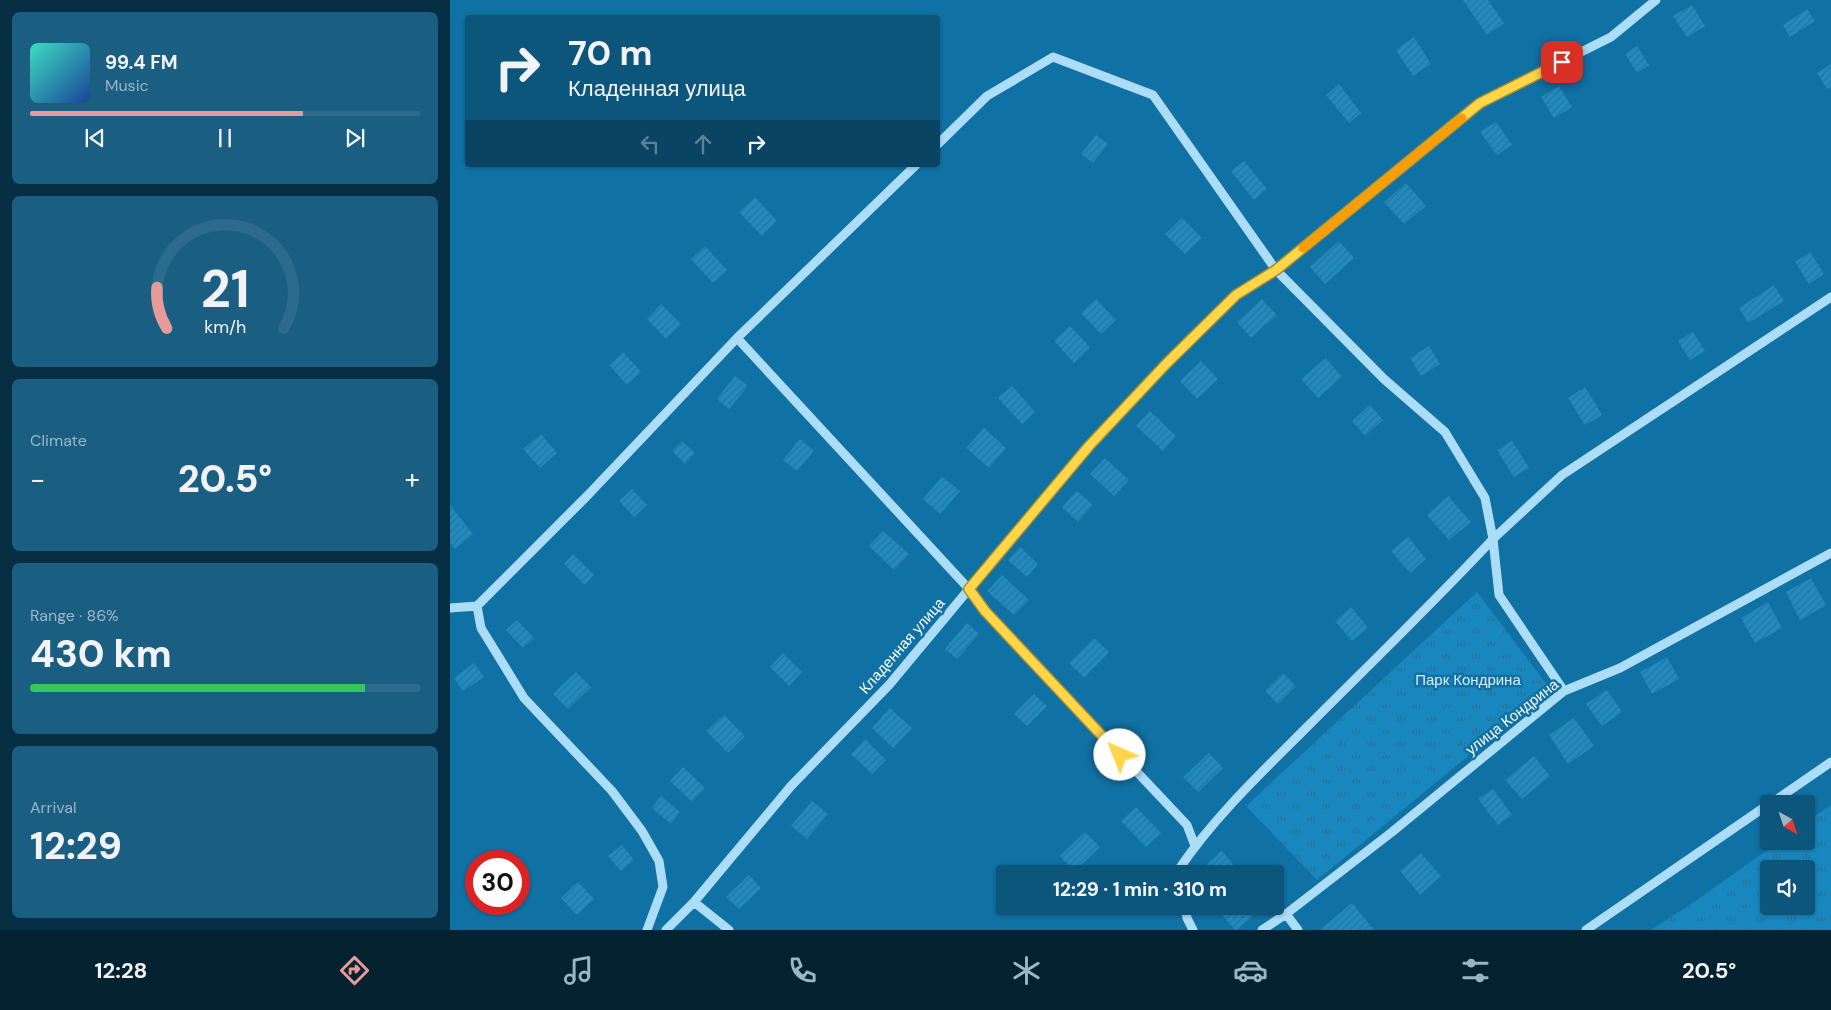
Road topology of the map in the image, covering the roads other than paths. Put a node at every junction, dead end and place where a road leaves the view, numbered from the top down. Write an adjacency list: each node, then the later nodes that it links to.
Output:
1 (1656, 0): 4 (street, Кладенная улица)
2 (940, 142): 4 (street)
3 (914, 167): 6 (street)
4 (1276, 270): 7 (street); 9 (street, Кладенная улица)
5 (1831, 297): 7 (street)
6 (737, 338): 9 (street); 10 (street)
7 (1492, 539): 12 (street); 16 (street)
8 (1831, 553): 12 (street, улица Кондрина)
9 (969, 589): 16 (street); 18 (street, Кладенная улица)
10 (477, 606): 11 (street); 21 (street)
11 (450, 608)
12 (1564, 691): 19 (street, улица Кондрина)
13 (1831, 762): 14 (street)
14 (1782, 795)
15 (1760, 810): 27 (street)
16 (1195, 846): 17 (street)
17 (1182, 865)
18 (694, 902): 22 (street, Кладенная улица); 23 (street)
19 (1286, 914): 25 (street, улица Кондрина); 26 (street)
20 (1186, 915): 24 (street)
21 (647, 930)
22 (666, 930)
23 (729, 930)
24 (1193, 930)
25 (1262, 930)
26 (1298, 930)
27 (1586, 930)

